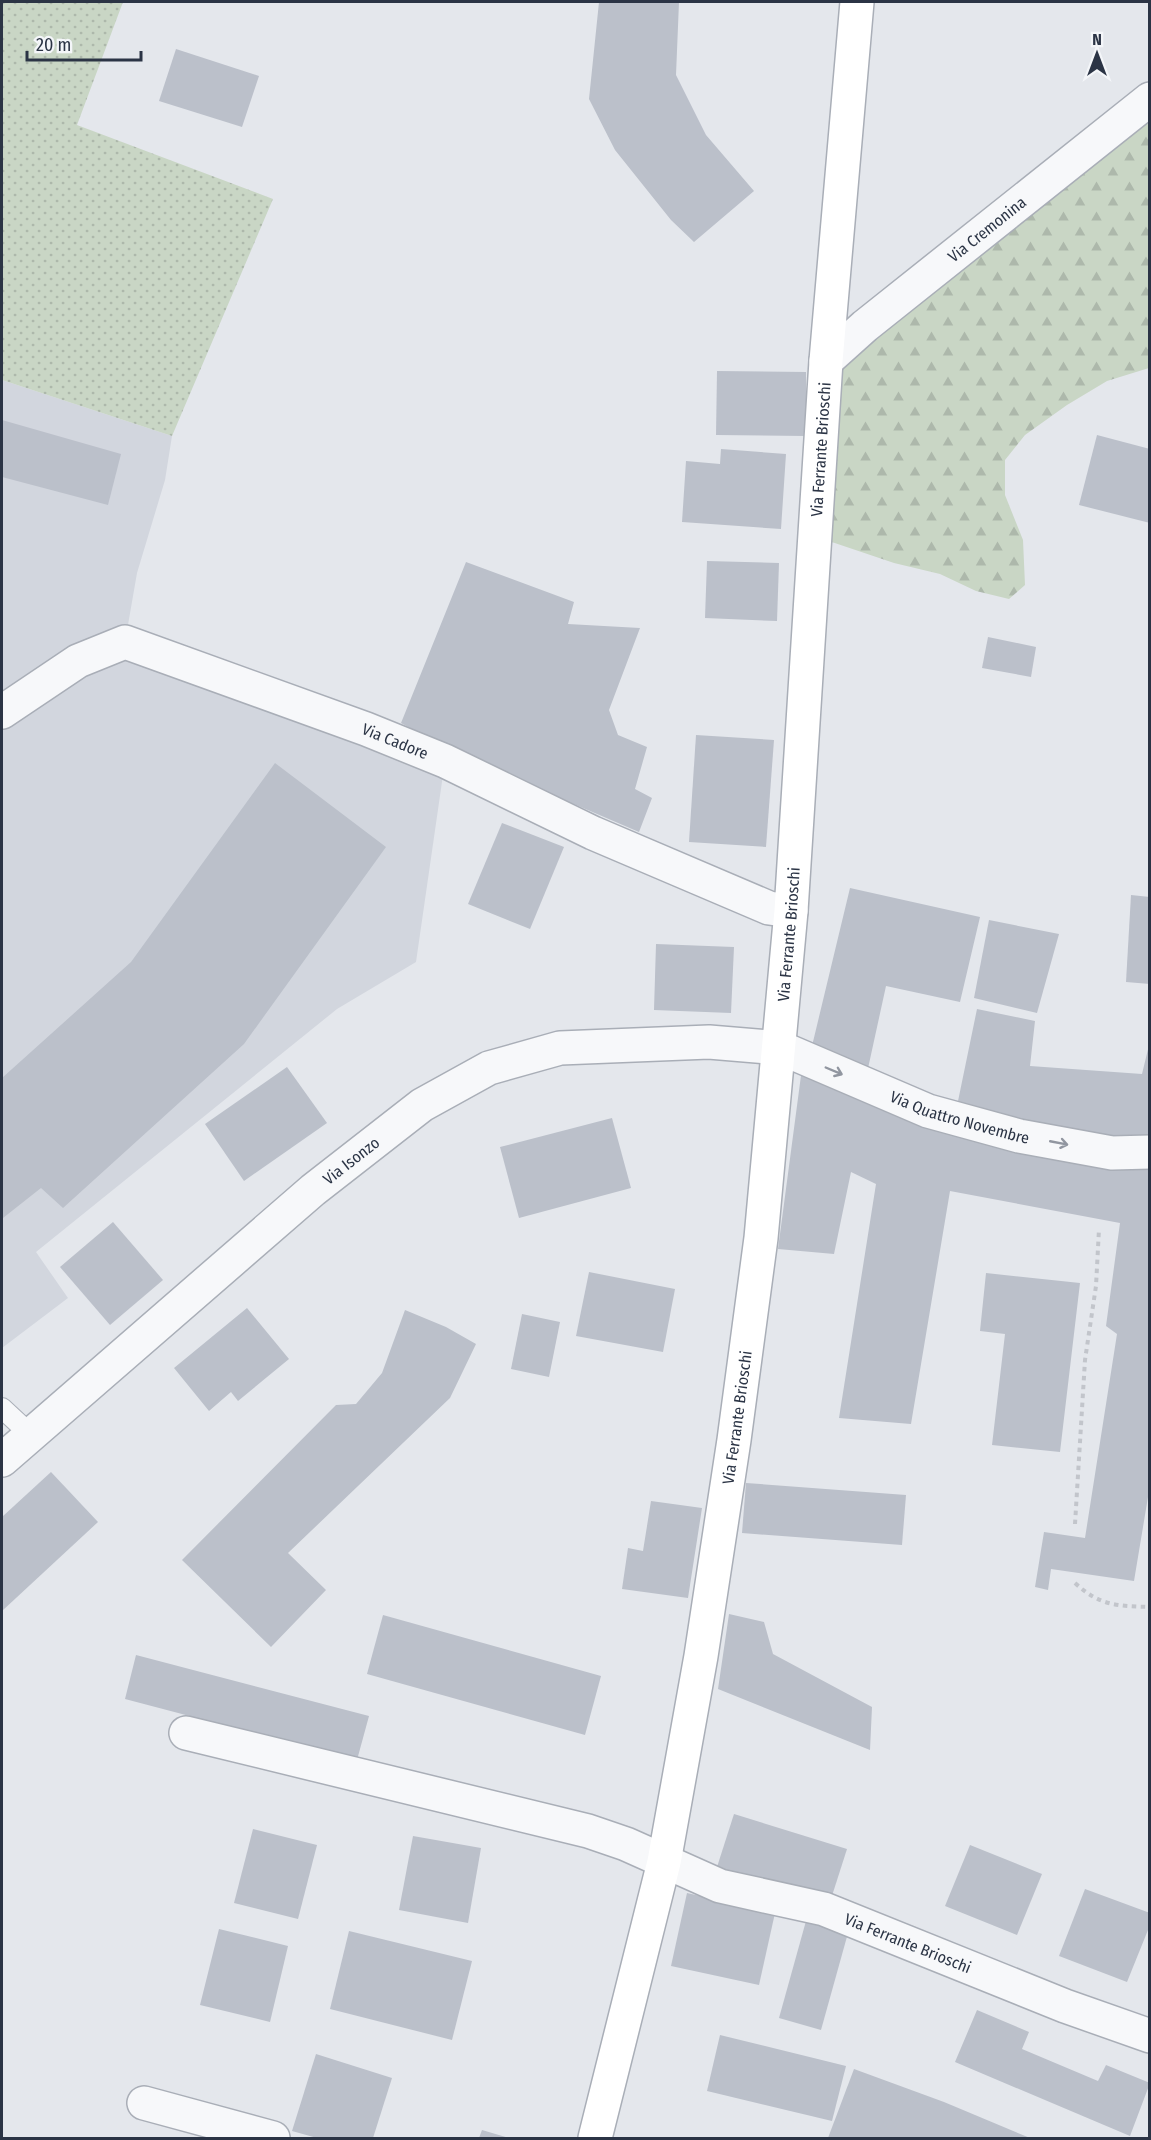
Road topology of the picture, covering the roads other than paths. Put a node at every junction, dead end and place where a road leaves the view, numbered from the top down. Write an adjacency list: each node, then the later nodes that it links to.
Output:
1 (857, 2): 3 (street, Via Ferrante Brioschi)
2 (1149, 99): 3 (street, Via Cremonina)
3 (826, 361): 5 (street, Via Ferrante Brioschi)
4 (2, 712): 5 (street, Via Cadore)
5 (791, 911): 6 (street, Via Ferrante Brioschi)
6 (781, 1048): 7 (street, Via Quattro Novembre, one-way to 7); 9 (street, Via Isonzo); 12 (street, Via Ferrante Brioschi)
7 (1149, 1152)
8 (2, 1408): 9 (lane)
9 (31, 1435): 10 (street, Via Isonzo)
10 (2, 1460)
11 (186, 1733): 12 (street)
12 (664, 1862): 13 (street, Via Ferrante Brioschi); 16 (street, Via Ferrante Brioschi)
13 (1149, 2036)
14 (144, 2103): 15 (street)
15 (273, 2139)
16 (595, 2139)

